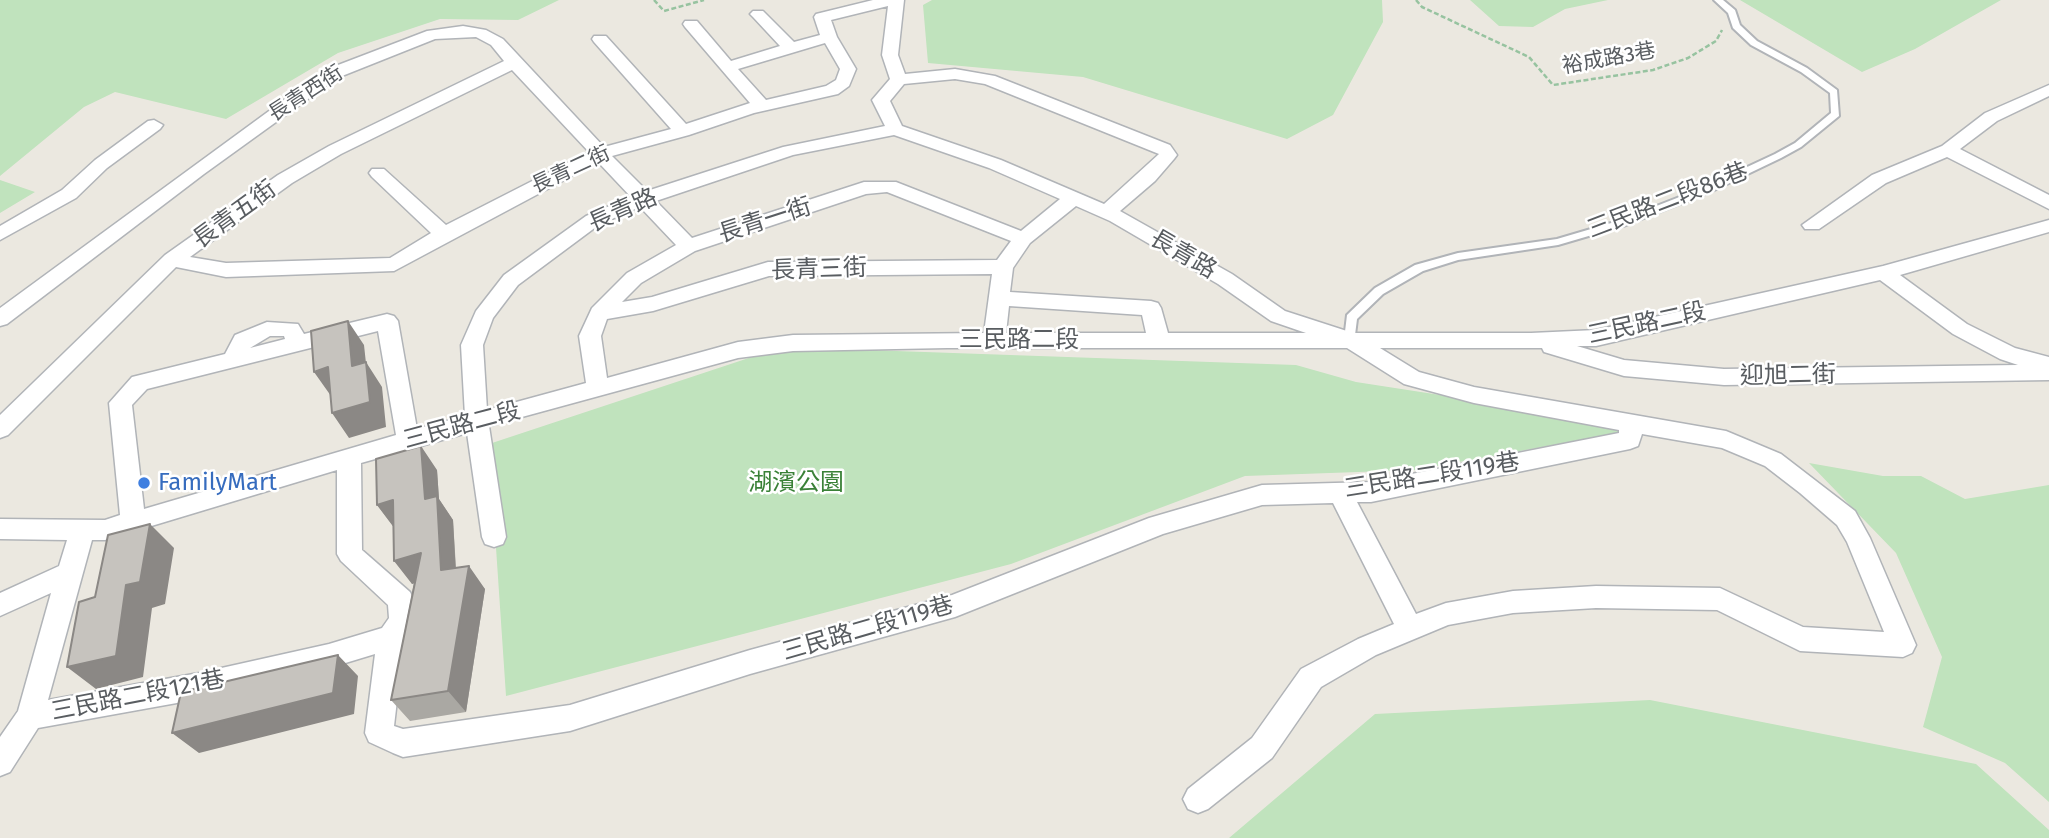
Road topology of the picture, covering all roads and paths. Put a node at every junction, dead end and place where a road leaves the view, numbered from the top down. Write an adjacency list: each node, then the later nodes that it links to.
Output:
1 (654, 0): 2 (path)
2 (704, 0)
3 (894, 0): 9 (street); 14 (street)
4 (1416, 0): 8 (path, 裕成路3巷)
5 (1718, 0): 8 (lane, 三民路二段86巷)
6 (758, 14): 11 (street)
7 (691, 24): 13 (street)
8 (1736, 26): 40 (lane, 三民路二段86巷)
9 (829, 37): 11 (street); 16 (street, 長青二街)
10 (600, 39): 19 (street)
11 (790, 48): 13 (street)
12 (514, 62): 21 (street, 長青西街); 33 (street, 長青五街); 38 (street, 長青西街)
13 (727, 67): 16 (street)
14 (899, 80): 18 (street); 26 (street)
15 (2049, 90): 20 (street)
16 (762, 106): 19 (street, 長青二街)
17 (154, 125): 29 (street)
18 (895, 129): 23 (street, 長青路); 24 (street, 長青路)
19 (683, 131): 21 (street, 長青二街)
20 (1948, 150): 25 (street); 27 (street)
21 (601, 153): 24 (street, 長青西街); 30 (street, 長青二街)
22 (378, 173): 30 (street)
23 (1075, 197): 26 (street, 長青路); 31 (street)
24 (643, 199): 32 (street, 長青西街); 48 (street, 長青路)
25 (2049, 203)
26 (1105, 214): 40 (street, 長青路)
27 (1812, 225)
28 (2049, 226): 35 (street, 三民路二段)
29 (0, 234)
30 (444, 234): 33 (street, 長青二街)
31 (1023, 239): 32 (street, 長青一街); 34 (street)
32 (688, 246): 37 (street, 長青一街)
33 (172, 260): 50 (street, 長青五街)
34 (1003, 267): 36 (street); 37 (street, 長青三街)
35 (1883, 273): 42 (street, 三民路二段); 45 (street)
36 (1000, 298): 39 (street); 41 (street)
37 (599, 313): 47 (street)
38 (0, 319)
39 (994, 340): 41 (street, 三民路二段); 47 (street, 三民路二段)
40 (1350, 340): 41 (street, 三民路二段); 42 (street, 三民路二段); 49 (street)
41 (1159, 341)
42 (1531, 341): 46 (street, 迎旭二街)
43 (298, 343): 44 (street); 44 (street); 51 (street)
44 (233, 359): 54 (street)
45 (2049, 365)
46 (2049, 372)
47 (598, 390): 48 (street, 三民路二段)
48 (477, 422): 51 (street, 三民路二段); 57 (street)
49 (1632, 423): 53 (street, 三民路二段119巷); 60 (street)
50 (0, 429)
51 (408, 440): 52 (street, 三民路二段)
52 (349, 458): 54 (street, 三民路二段); 61 (street, 三民路二段119巷)
53 (1340, 493): 60 (street); 61 (street, 三民路二段119巷)
54 (133, 522): 56 (street, 三民路二段)
55 (0, 529): 56 (street, 三民路二段)
56 (82, 530): 58 (street, 三民路二段121巷)
57 (494, 537)
58 (70, 573): 59 (street); 62 (street, 三民路二段121巷)
59 (0, 605)
60 (1410, 628): 64 (street)
61 (391, 637): 62 (street, 三民路二段121巷)
62 (30, 716): 63 (street)
63 (0, 762)
64 (1198, 799)

